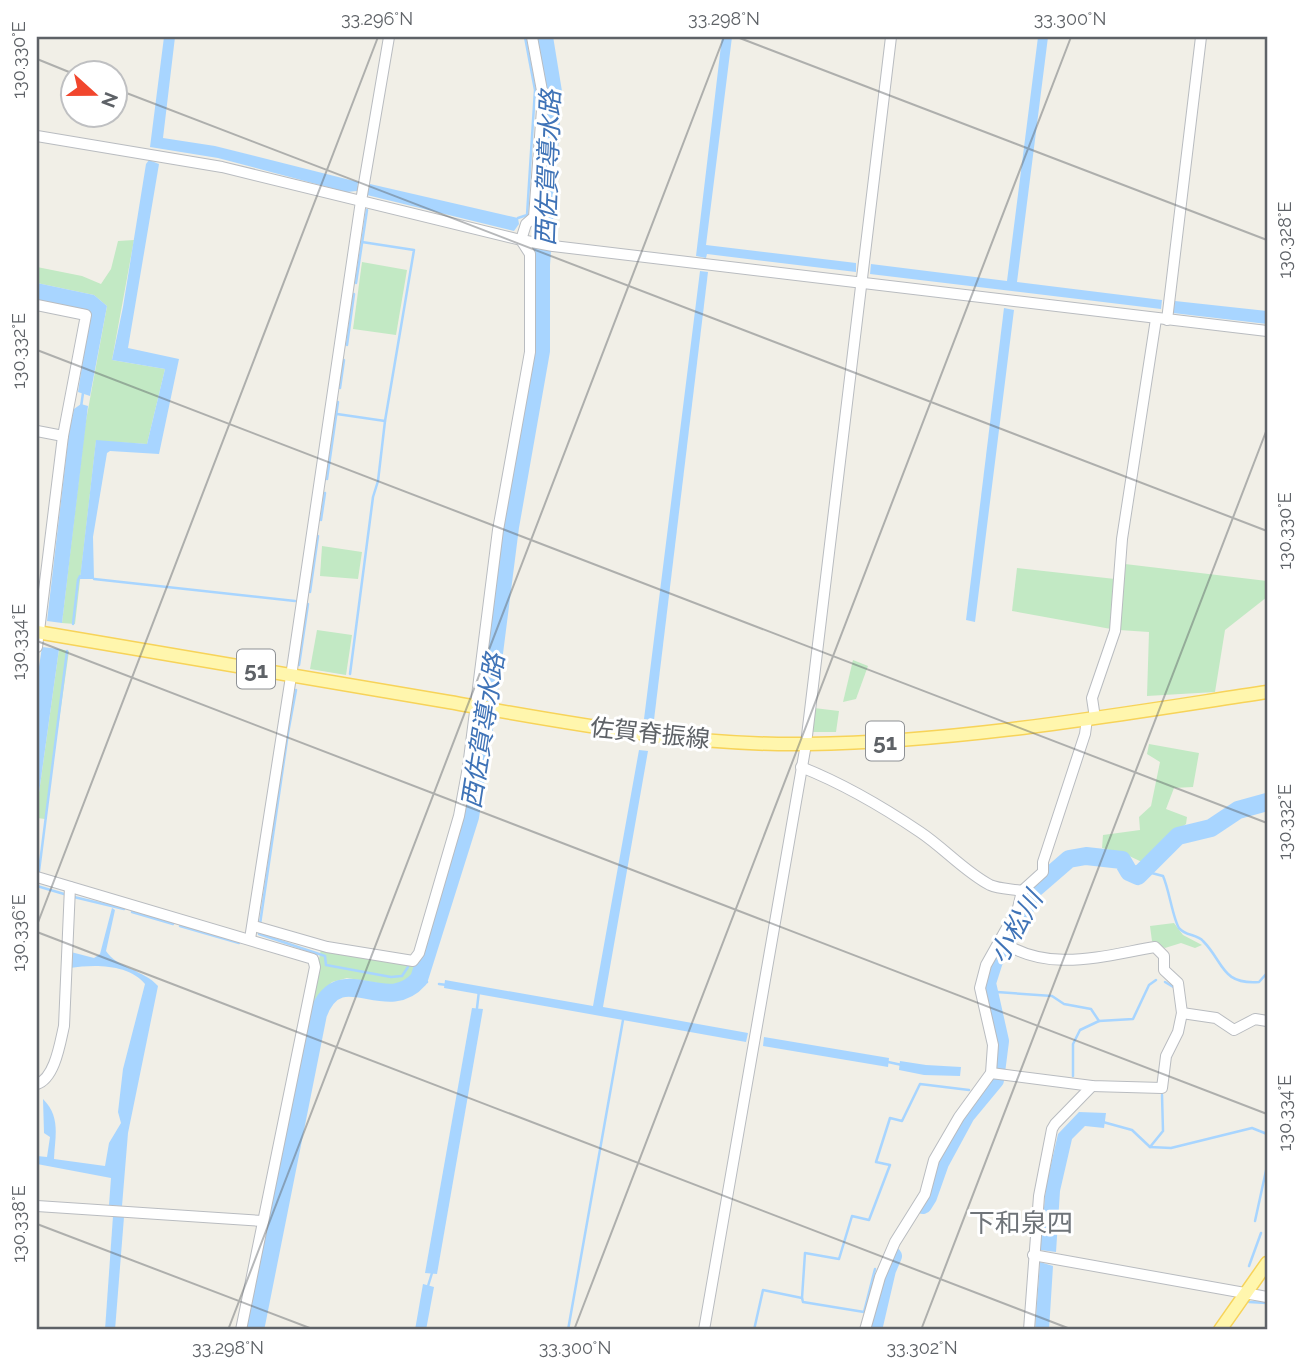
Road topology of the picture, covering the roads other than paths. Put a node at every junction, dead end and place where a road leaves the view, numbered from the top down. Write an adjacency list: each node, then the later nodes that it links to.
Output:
1 (389, 37): 6 (street)
2 (532, 37): 7 (street)
3 (891, 37): 8 (street)
4 (1201, 37): 10 (street)
5 (37, 135): 6 (street)
6 (362, 193): 7 (street); 16 (street)
7 (521, 240): 8 (street); 18 (street)
8 (861, 283): 10 (street); 20 (street)
9 (37, 305): 13 (street)
10 (1166, 312): 11 (street); 19 (street)
11 (1267, 331)
12 (37, 431): 13 (street)
13 (63, 436): 14 (street)
14 (38, 632): 15 (street); 16 (main road, 佐賀脊振線 / 51)
15 (37, 647)
16 (292, 675): 18 (main road, 佐賀脊振線 / 51); 25 (street)
17 (1267, 692): 19 (main road, 佐賀脊振線 / 51)
18 (475, 707): 20 (main road, 佐賀脊振線 / 51); 25 (street)
19 (1091, 718): 20 (main road, 佐賀脊振線 / 51); 24 (street)
20 (806, 744): 21 (street)
21 (802, 767): 24 (street); 40 (street)
22 (37, 877): 23 (street)
23 (70, 887): 26 (street); 31 (street)
24 (1022, 891): 27 (street)
25 (259, 927): 26 (street)
26 (250, 939): 34 (street)
27 (999, 940): 28 (street); 30 (street)
28 (1182, 1013): 29 (street); 32 (street)
29 (1267, 1021)
30 (991, 1073): 32 (street); 41 (street)
31 (37, 1084)
32 (1091, 1086): 35 (street)
33 (37, 1206): 34 (street)
34 (262, 1221): 39 (street)
35 (1042, 1256): 37 (street); 42 (street)
36 (1267, 1263): 37 (main road)
37 (1245, 1294): 38 (street); 43 (main road)
38 (1267, 1297)
39 (241, 1330)
40 (707, 1330)
41 (865, 1330)
42 (1029, 1330)
43 (1220, 1330)

